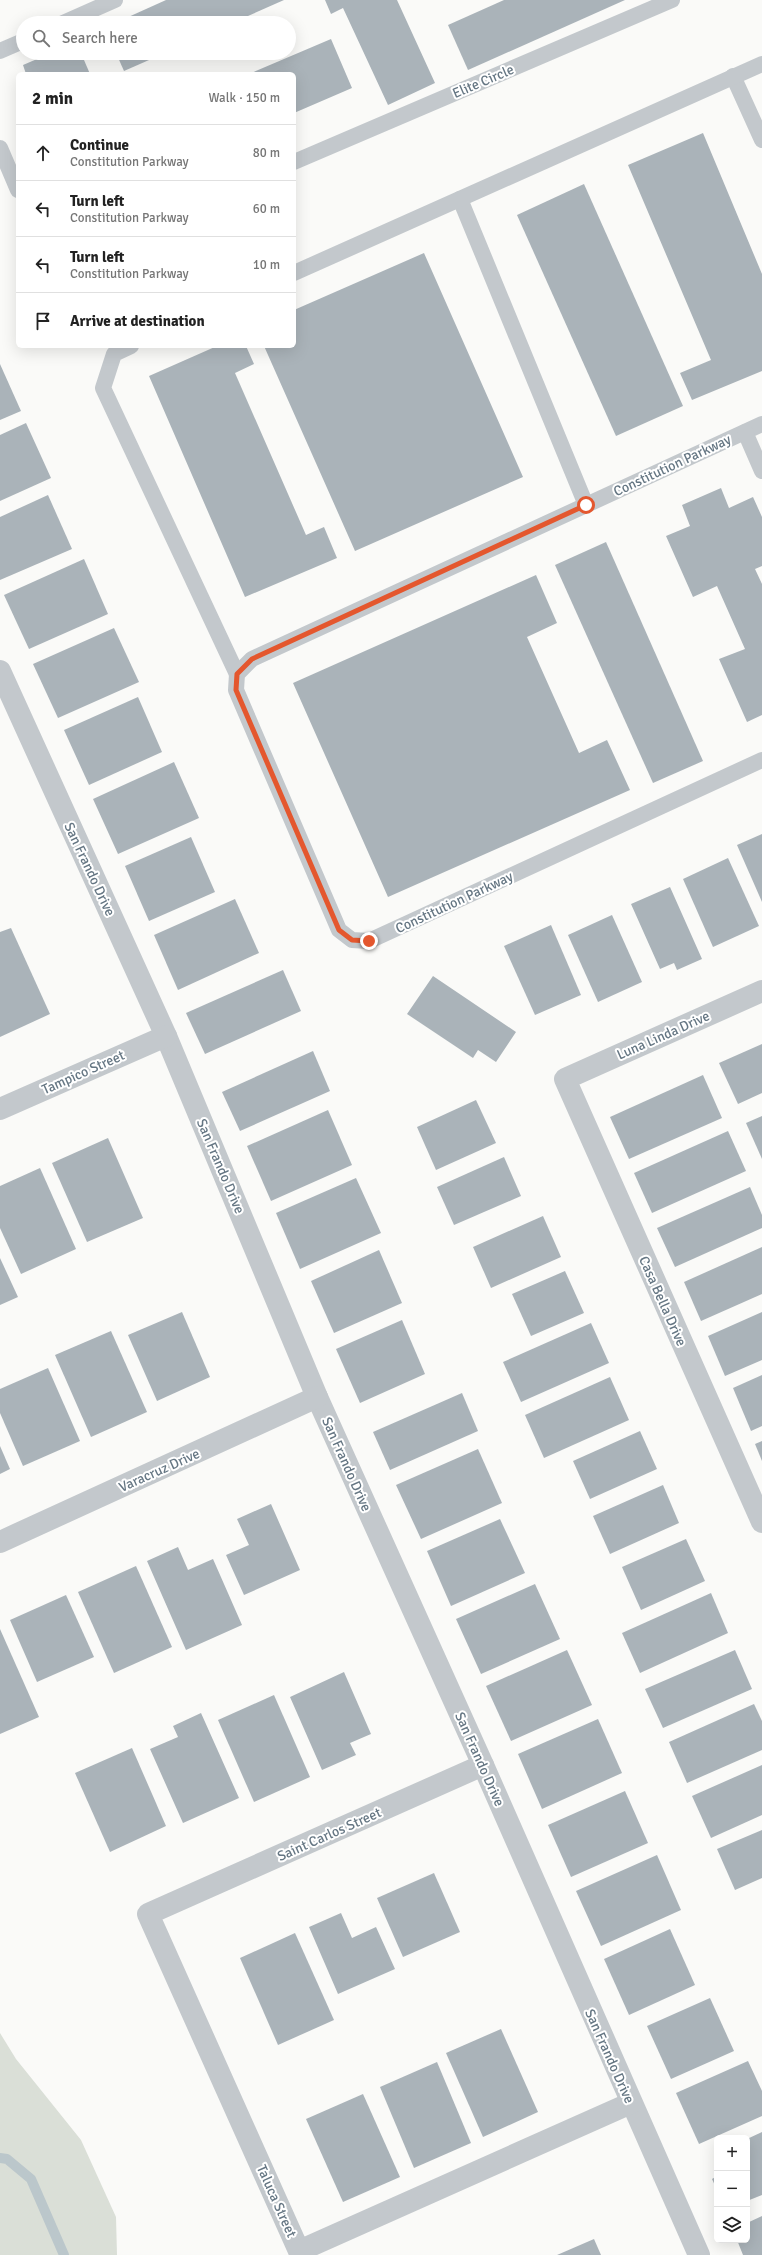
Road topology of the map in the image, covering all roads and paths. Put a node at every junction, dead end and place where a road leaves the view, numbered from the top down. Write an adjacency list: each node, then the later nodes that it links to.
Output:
1 (115, 0): 3 (lane)
2 (672, 0): 10 (lane, Elite Circle)
3 (79, 16)
4 (16, 43): 5 (lane)
5 (0, 51)
6 (762, 64): 7 (lane)
7 (734, 76): 8 (lane); 12 (lane)
8 (762, 140)
9 (0, 148): 11 (lane)
10 (296, 161)
11 (16, 185)
12 (460, 199): 13 (lane); 18 (lane)
13 (296, 272)
14 (127, 348): 20 (lane)
15 (762, 424): 16 (lane, Constitution Parkway)
16 (745, 432): 17 (lane); 18 (lane, Constitution Parkway)
17 (762, 471)
18 (586, 505): 20 (lane, Constitution Parkway)
19 (0, 671): 23 (street, San Frando Drive)
20 (237, 674): 21 (lane, Constitution Parkway)
21 (762, 760)
22 (762, 991): 24 (street, Luna Linda Drive)
23 (166, 1036): 25 (street, Tampico Street); 26 (street, San Frando Drive)
24 (565, 1079): 27 (street, Casa Bella Drive)
25 (0, 1109)
26 (317, 1397): 28 (street, Varacruz Drive); 29 (street, San Frando Drive)
27 (762, 1522)
28 (0, 1542)
29 (483, 1765): 30 (street, Saint Carlos Street); 31 (street, San Frando Drive)
30 (176, 1902): 31 (street, Taluca Street)
31 (631, 2103): 32 (street, San Frando Drive)
32 (699, 2255)

